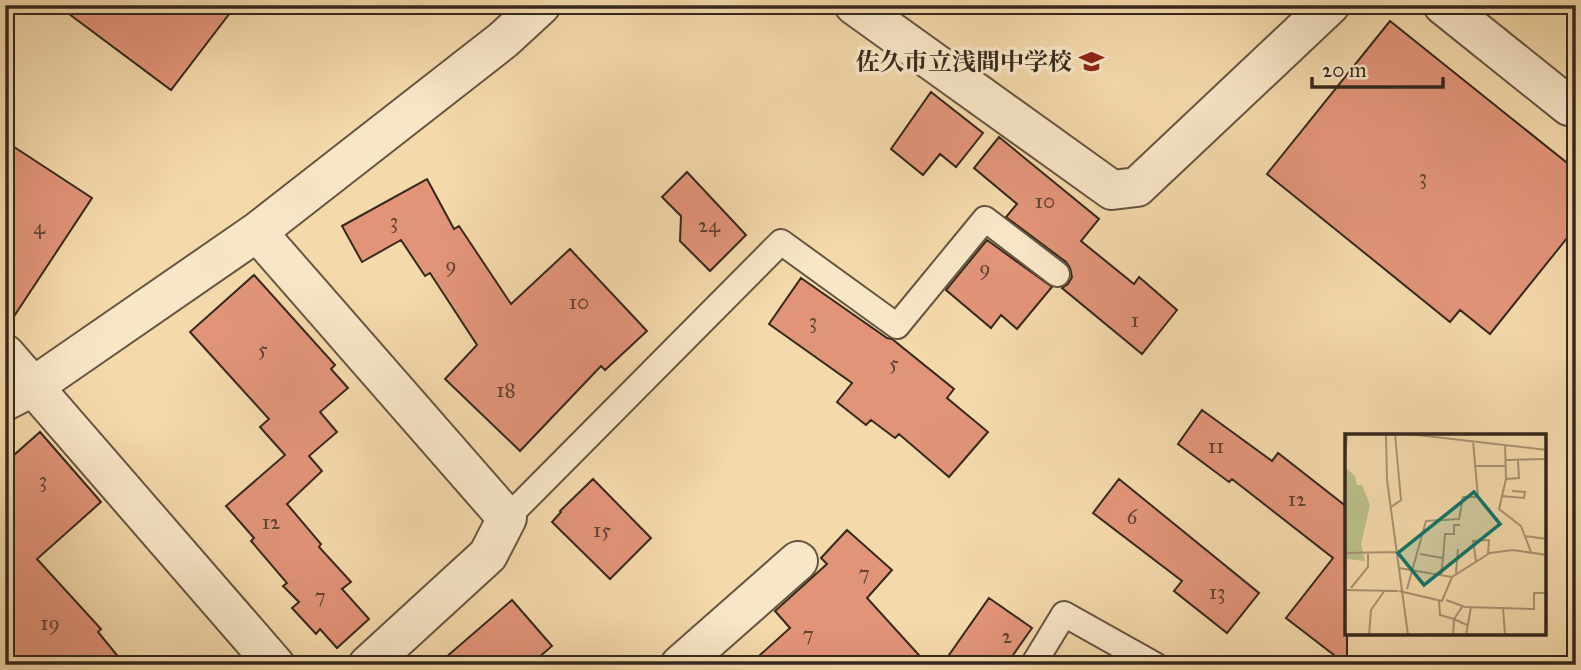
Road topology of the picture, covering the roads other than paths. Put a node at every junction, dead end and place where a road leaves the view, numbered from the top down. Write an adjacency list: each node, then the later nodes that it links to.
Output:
1 (541, 5): 6 (street)
2 (854, 5): 3 (street)
3 (1330, 5)
4 (1443, 5): 5 (street)
5 (1576, 95)
6 (257, 232): 9 (street); 10 (street)
7 (1056, 274): 10 (lane)
8 (5, 354): 9 (street)
9 (20, 394): 12 (street)
10 (507, 518): 13 (street)
11 (798, 561): 14 (street)
12 (275, 665)
13 (368, 665)
14 (680, 665)
15 (1033, 665): 16 (lane)
16 (1155, 665)

